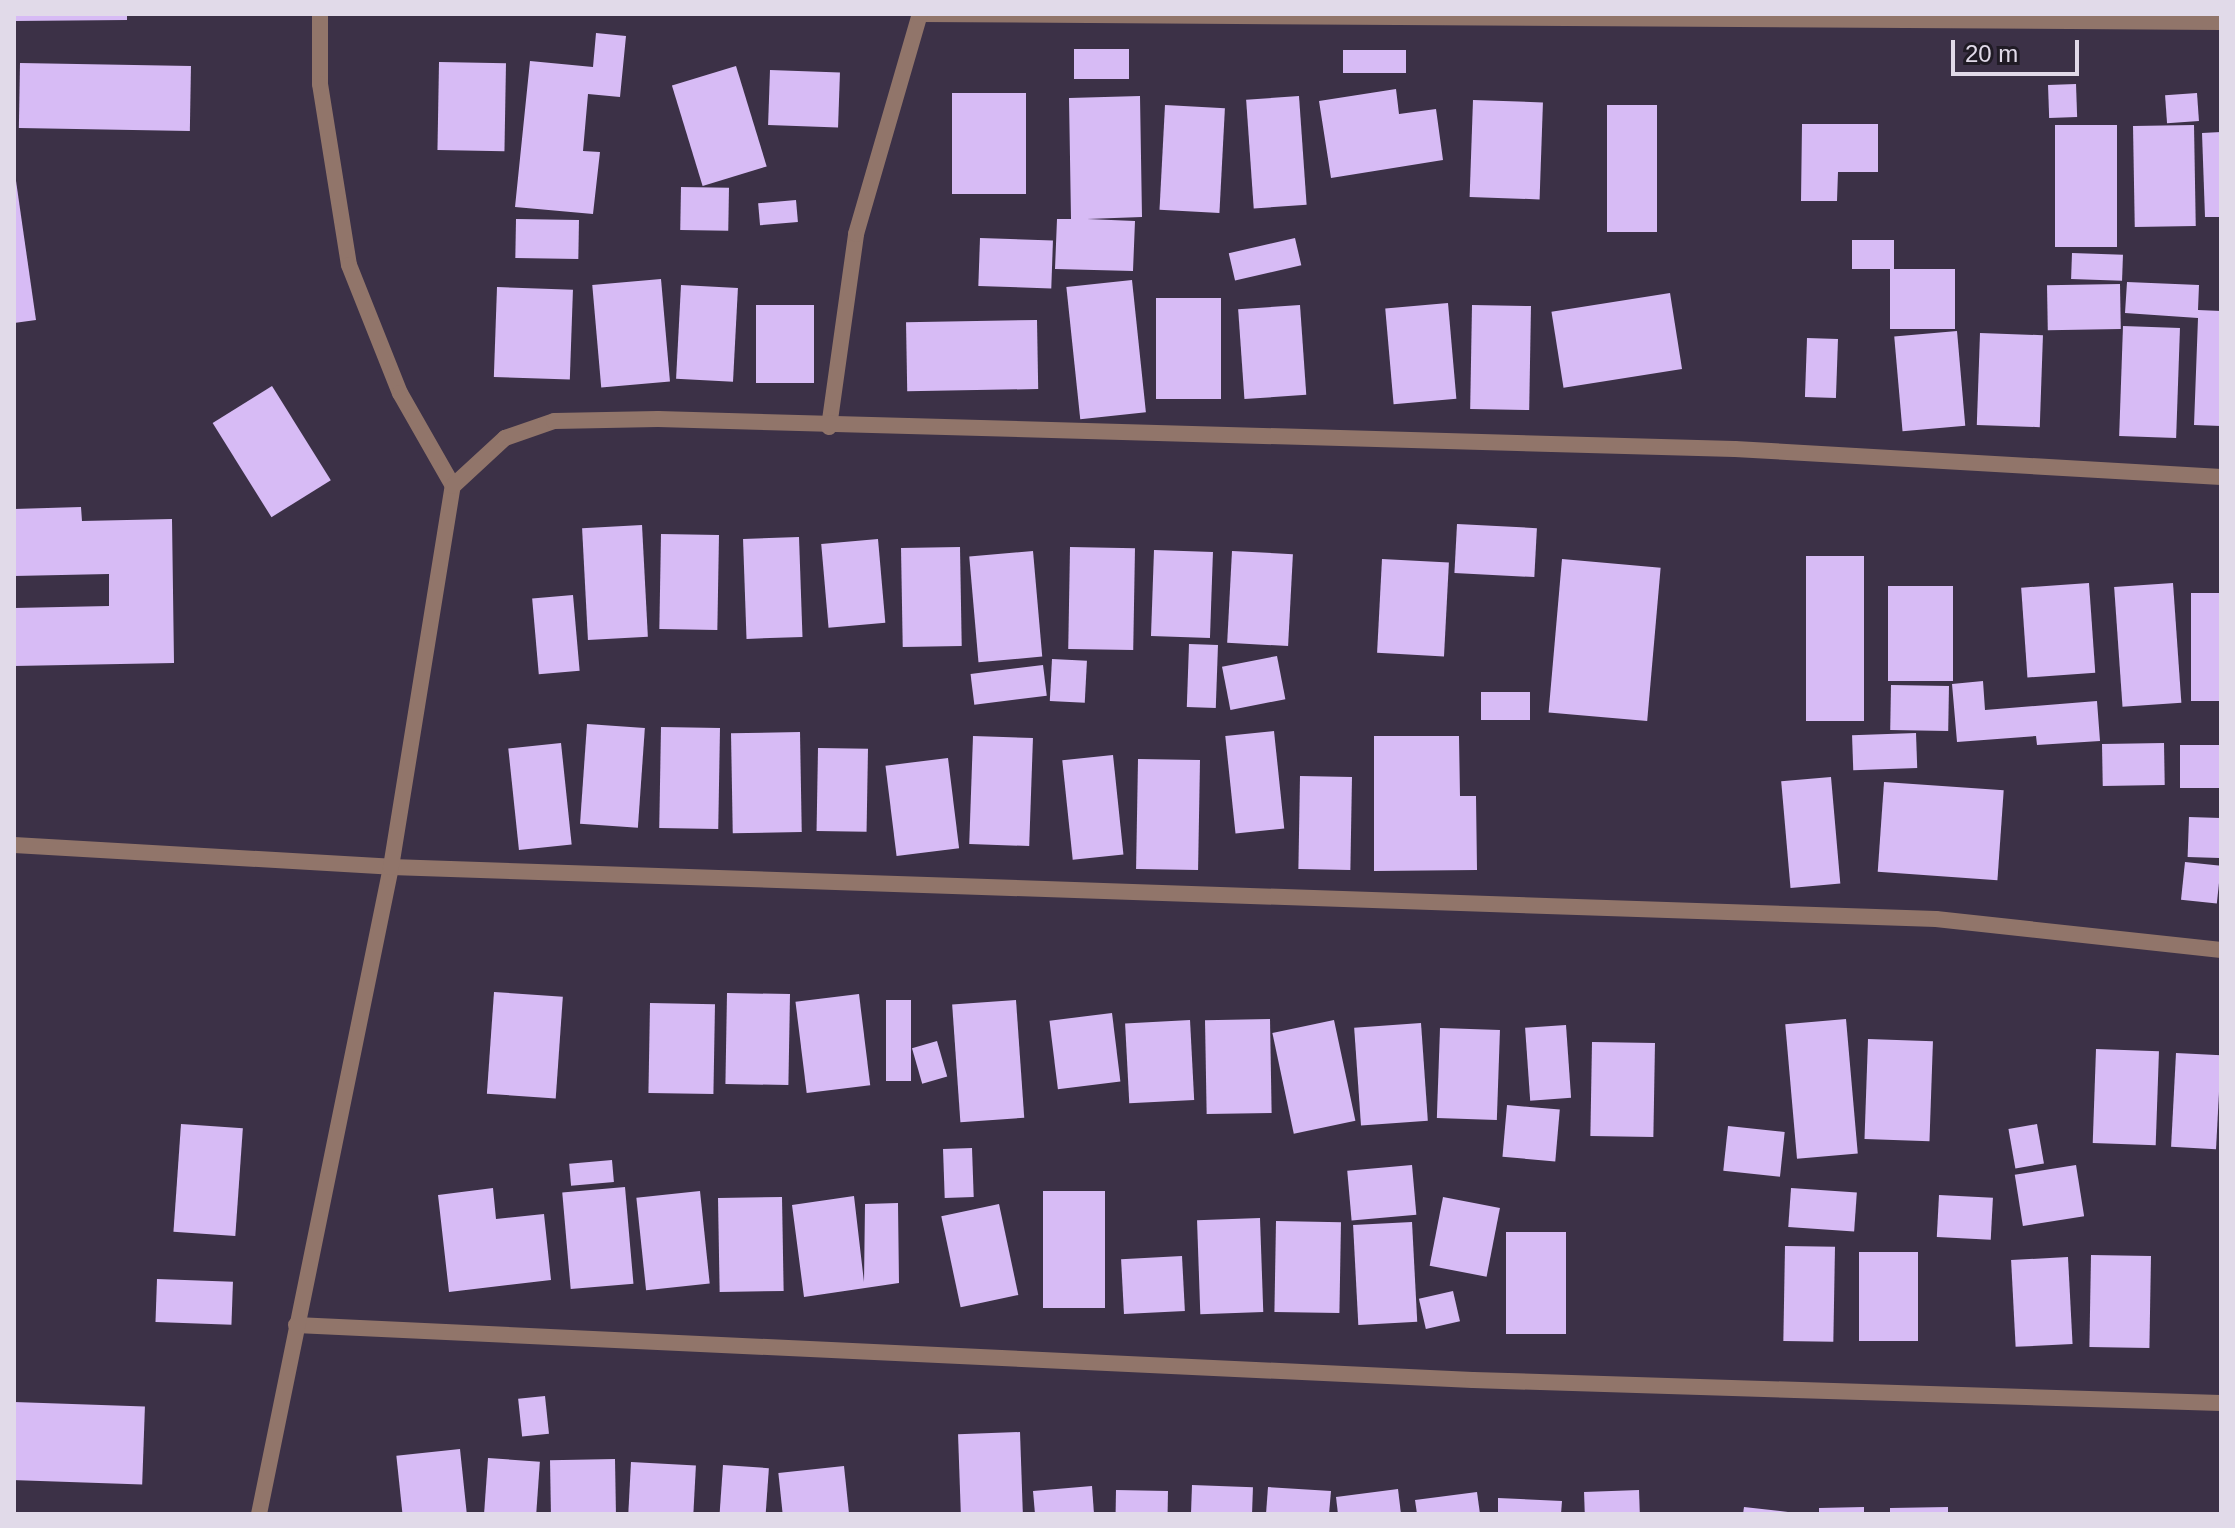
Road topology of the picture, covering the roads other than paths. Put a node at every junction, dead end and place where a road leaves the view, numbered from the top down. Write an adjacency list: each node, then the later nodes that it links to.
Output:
1 (320, 14): 6 (street)
2 (920, 14): 3 (street); 4 (street)
3 (2221, 22)
4 (829, 427): 5 (street); 6 (street)
5 (2221, 477)
6 (453, 486): 8 (street)
7 (14, 845): 8 (street)
8 (391, 867): 9 (street); 10 (street)
9 (2221, 950)
10 (296, 1325): 11 (street); 12 (street)
11 (2221, 1403)
12 (259, 1514)

